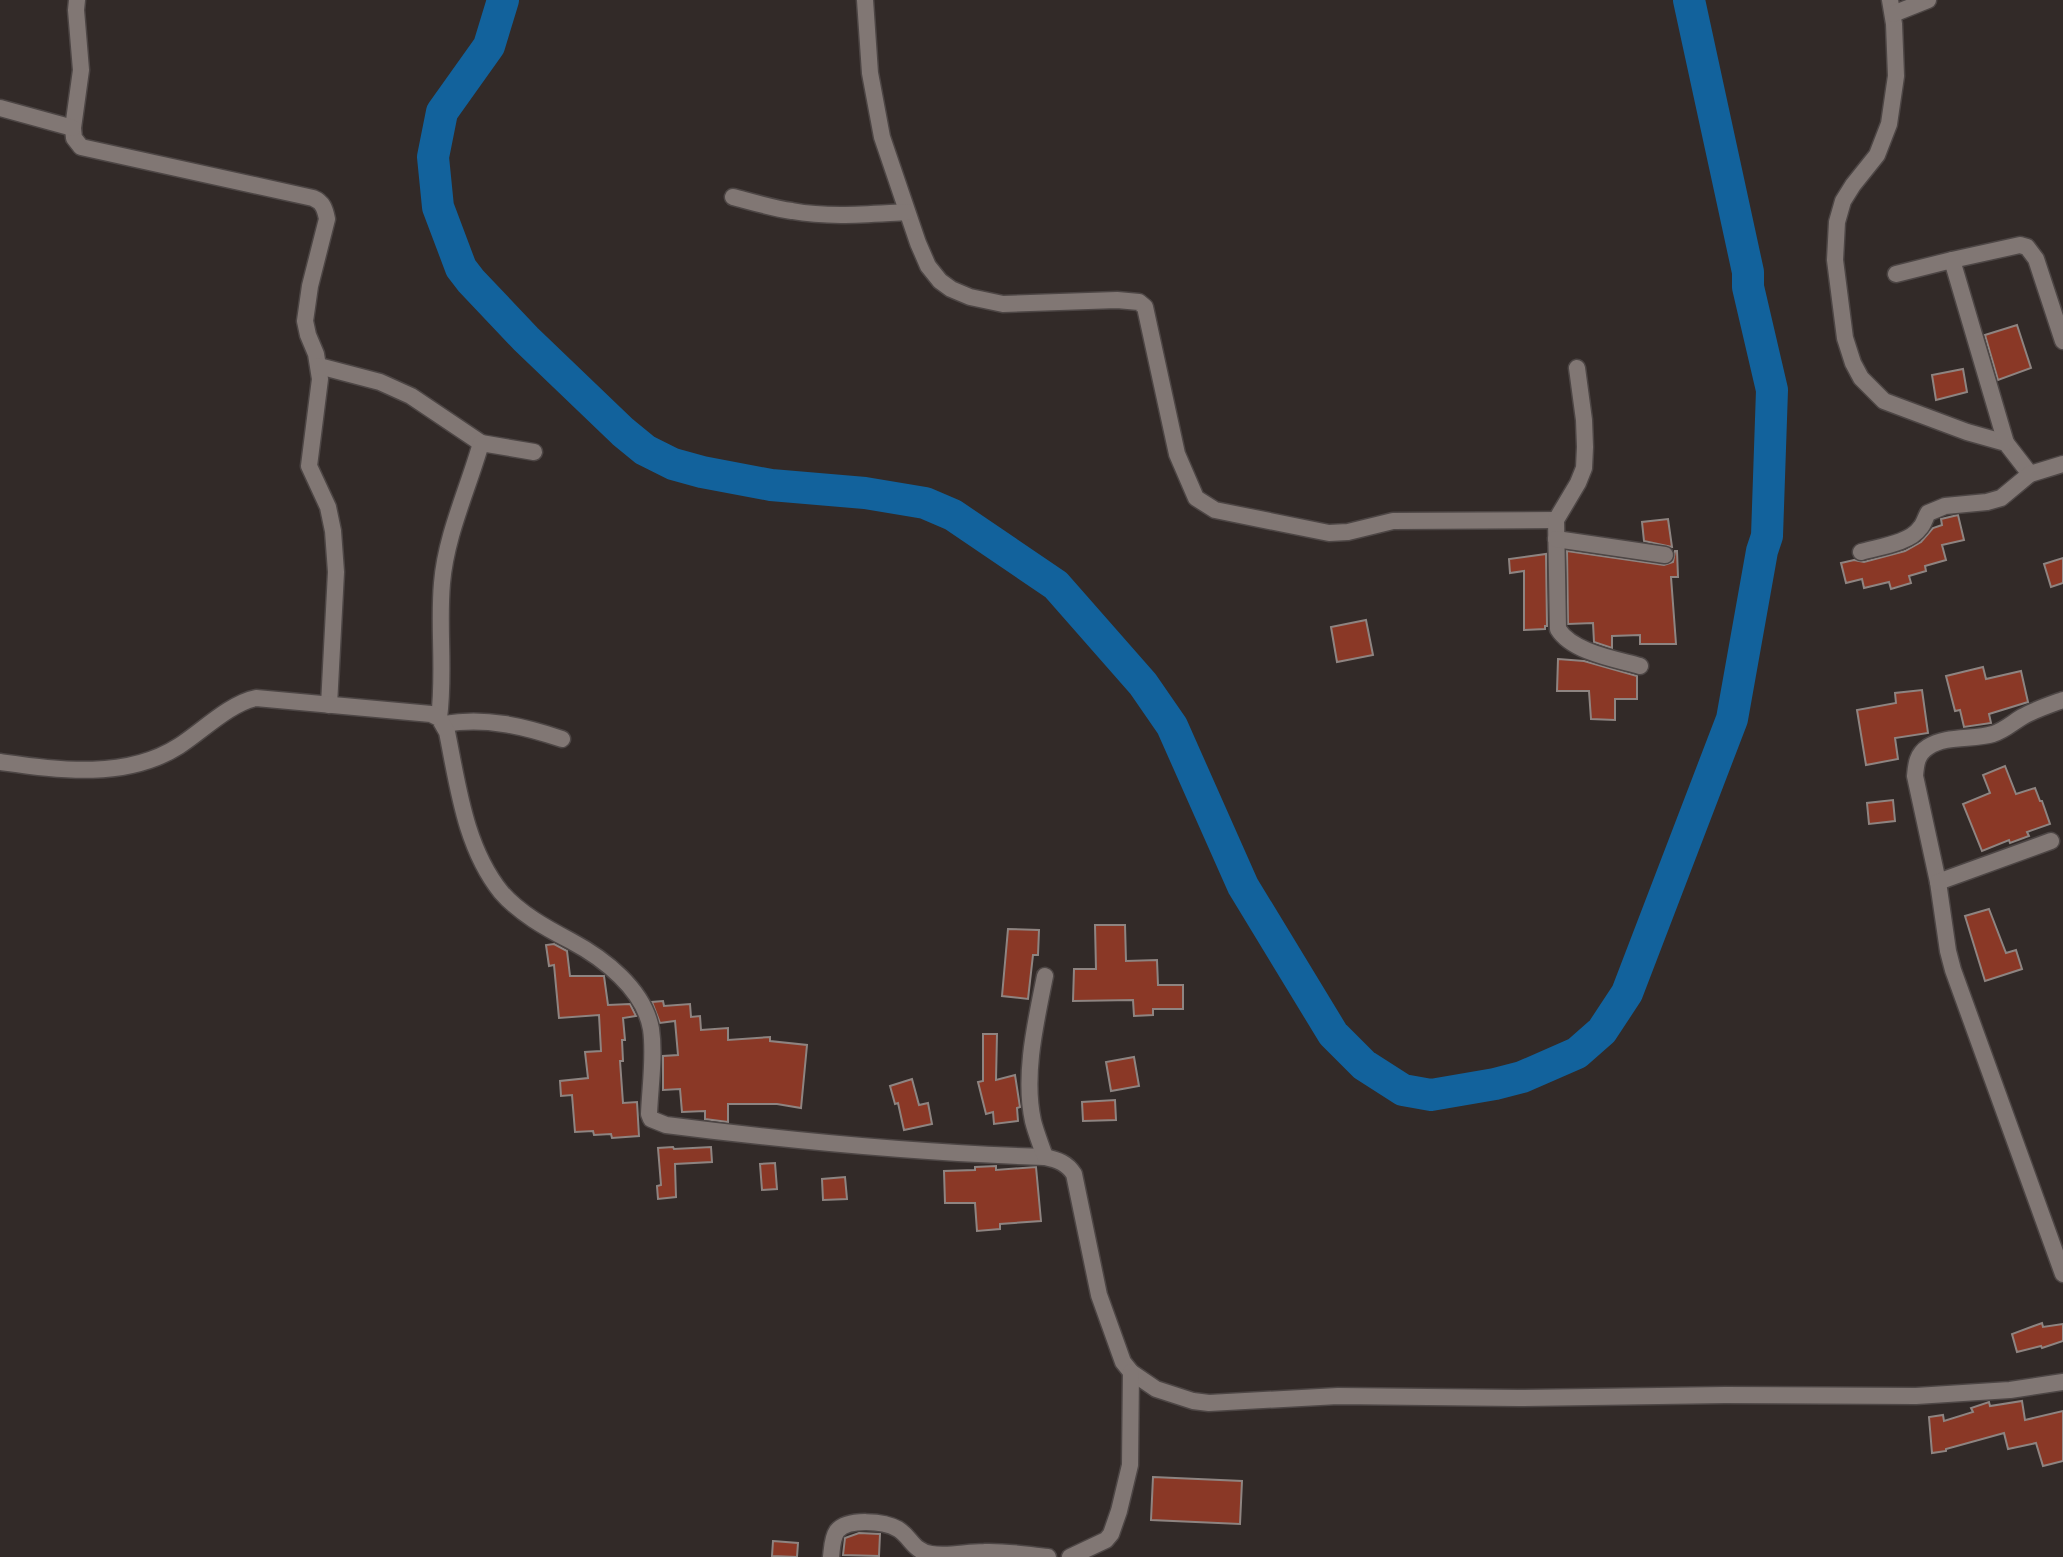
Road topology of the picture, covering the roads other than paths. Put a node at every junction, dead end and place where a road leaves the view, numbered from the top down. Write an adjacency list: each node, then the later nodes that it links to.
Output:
1 (77, 0): 6 (street)
2 (865, 0): 8 (street)
3 (1928, 0): 4 (street)
4 (1891, 7): 15 (street)
5 (0, 108): 6 (street)
6 (73, 128): 12 (street)
7 (733, 197): 8 (street)
8 (907, 212): 19 (street)
9 (1952, 260): 10 (street); 11 (street); 15 (street)
10 (1896, 274)
11 (2063, 341)
12 (319, 366): 14 (street); 25 (street)
13 (1577, 368): 19 (street)
14 (481, 443): 16 (street); 26 (street)
15 (2006, 443): 18 (street)
16 (534, 452)
17 (2063, 464): 18 (street)
18 (2030, 474): 21 (street)
19 (1556, 520): 20 (street)
20 (1556, 539): 22 (street); 23 (street)
21 (1861, 552)
22 (1665, 555)
23 (1640, 666)
24 (2063, 700): 30 (street)
25 (329, 705): 26 (street); 28 (street)
26 (442, 721): 27 (street); 32 (street)
27 (562, 739)
28 (0, 762)
29 (2051, 841): 30 (street)
30 (1938, 882): 33 (street)
31 (1045, 976): 32 (street)
32 (1045, 1157): 34 (street)
33 (2063, 1274)
34 (1131, 1372): 35 (street); 38 (street)
35 (2063, 1382)
36 (831, 1557): 37 (street)
37 (1048, 1557)
38 (1070, 1557)

